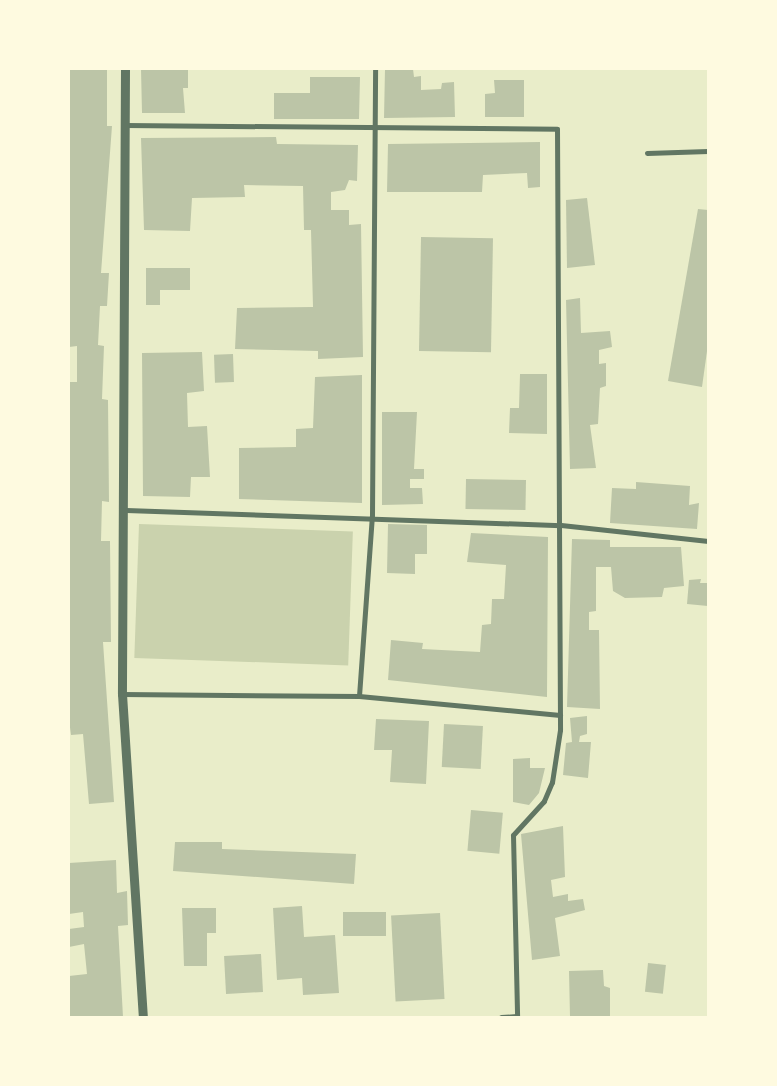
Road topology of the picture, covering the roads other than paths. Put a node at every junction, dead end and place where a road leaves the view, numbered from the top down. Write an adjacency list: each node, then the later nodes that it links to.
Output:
1 (125, 69): 3 (street)
2 (375, 69): 4 (street)
3 (125, 125): 4 (street); 7 (street)
4 (374, 129): 8 (street); 9 (street)
5 (708, 151): 6 (street)
6 (648, 152)
7 (126, 510): 8 (street); 11 (street)
8 (372, 515): 9 (street); 12 (street)
9 (561, 525): 10 (street); 13 (street)
10 (708, 541)
11 (122, 694): 12 (street); 14 (street)
12 (359, 696): 13 (street)
13 (560, 715): 15 (street)
14 (143, 1017)
15 (500, 1017)

